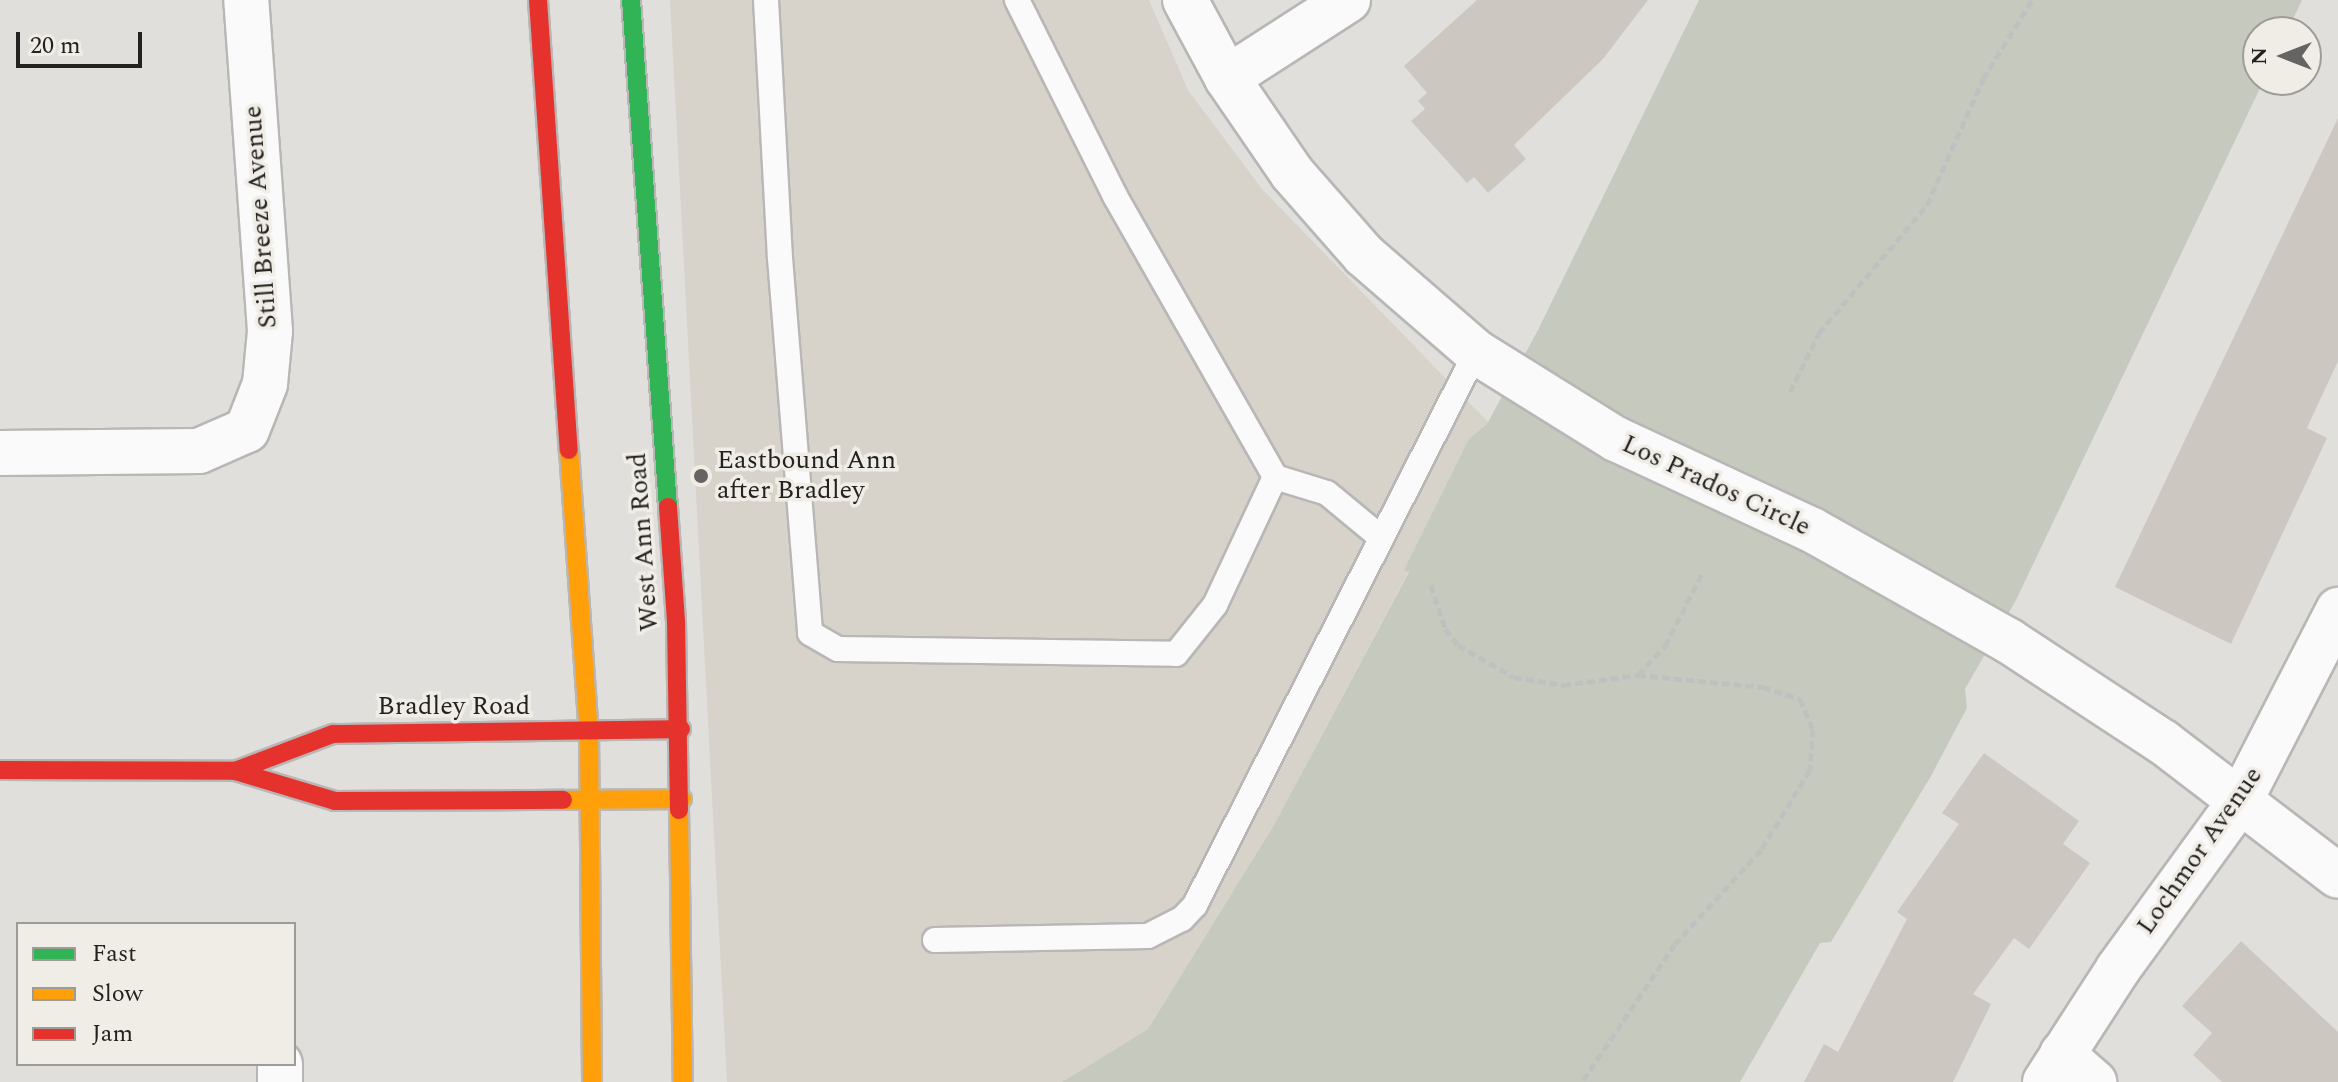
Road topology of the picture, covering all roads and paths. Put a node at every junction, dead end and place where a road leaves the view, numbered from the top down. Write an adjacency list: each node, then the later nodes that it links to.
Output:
1 (246, 0): 12 (street, Still Breeze Avenue)
2 (538, 0): 20 (main road)
3 (631, 0): 19 (main road, West Ann Road)
4 (766, 0): 13 (lane)
5 (1017, 0): 13 (lane)
6 (1185, 0): 9 (street, Los Prados Circle)
7 (1348, 0): 9 (street)
8 (2032, 0): 11 (path)
9 (1227, 78): 10 (street, Los Prados Circle)
10 (1476, 352): 14 (lane); 25 (street, Los Prados Circle)
11 (1790, 392)
12 (0, 453)
13 (1275, 477): 14 (lane)
14 (1379, 536): 27 (lane)
15 (1702, 574): 18 (path)
16 (1431, 585): 18 (path)
17 (2338, 610): 25 (street, Lochmor Avenue)
18 (1638, 675): 31 (path)
19 (681, 729): 20 (main road, Bradley Road); 23 (main road, West Ann Road)
20 (589, 733): 22 (main road, Bradley Road); 24 (main road)
21 (0, 770): 22 (main road, Bradley Road)
22 (235, 771): 24 (main road, Bradley Road)
23 (682, 799): 24 (main road, Bradley Road); 30 (main road, West Ann Road)
24 (590, 801): 29 (main road)
25 (2240, 801): 26 (street, Los Prados Circle); 28 (street, Lochmor Avenue)
26 (2338, 876)
27 (935, 940)
28 (2067, 1073)
29 (592, 1082)
30 (683, 1082)
31 (1582, 1082)

